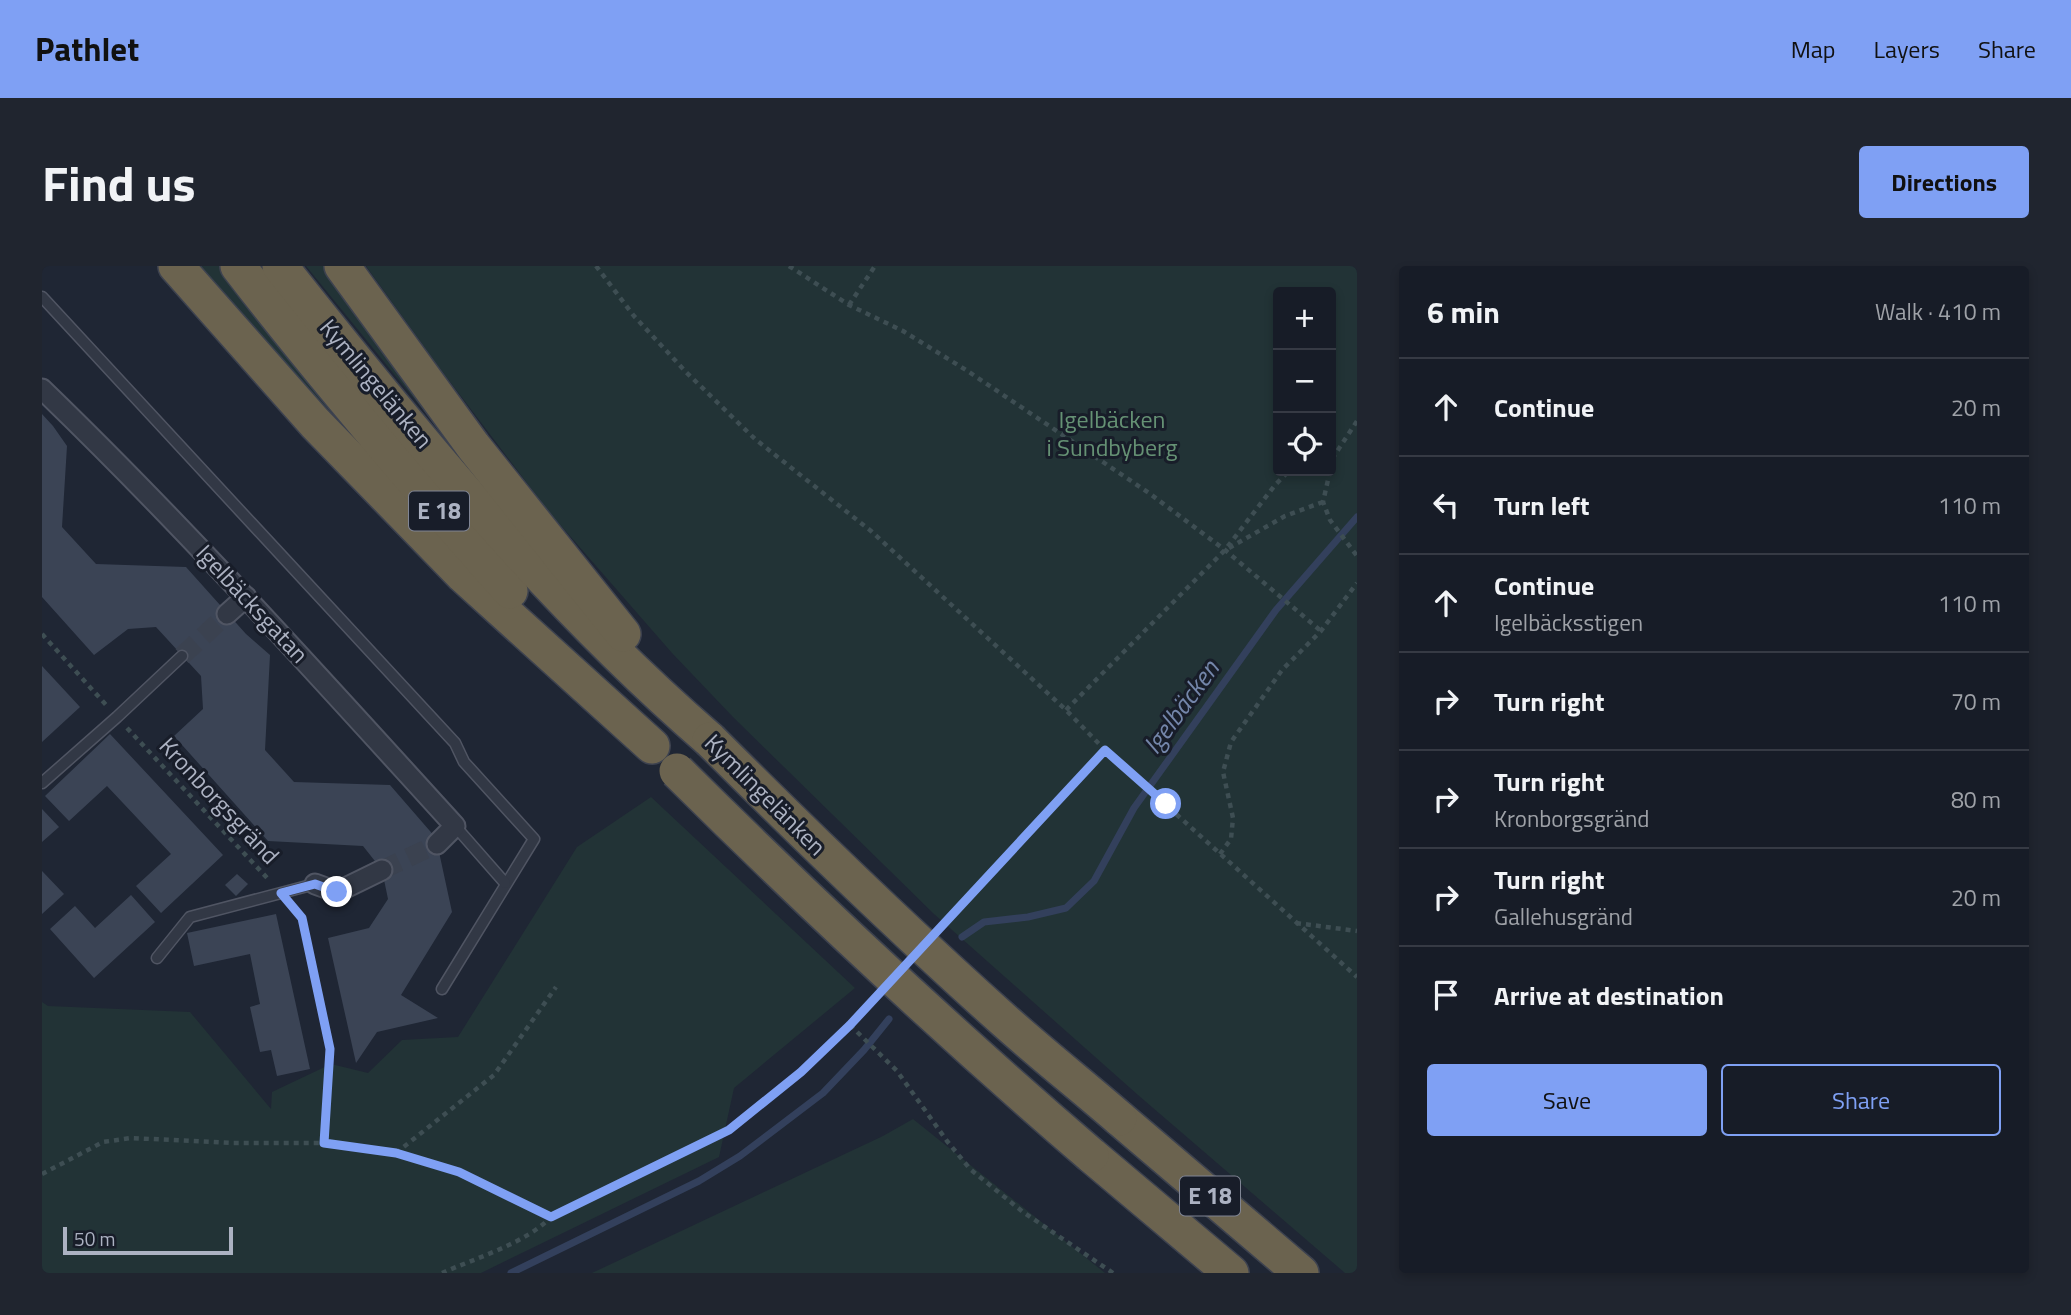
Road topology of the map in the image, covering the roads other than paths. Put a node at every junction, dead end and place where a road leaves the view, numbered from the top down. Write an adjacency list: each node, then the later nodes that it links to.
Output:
1 (176, 266): 11 (highway)
2 (238, 266): 11 (highway, Kymlingelänken / E 18)
3 (280, 266): 10 (highway, Kymlingelänken / E 18)
4 (342, 266): 10 (highway)
5 (42, 297): 16 (lane)
6 (42, 389): 7 (street, Igelbäcksgatan)
7 (246, 597): 8 (street); 13 (street, Igelbäcksgatan)
8 (227, 614)
9 (182, 656): 12 (lane)
10 (706, 736): 21 (highway, Kymlingelänken / E 18, bridge)
11 (652, 746): 20 (highway, Kymlingelänken / E 18, bridge)
12 (42, 783)
13 (455, 826): 14 (street); 16 (lane)
14 (437, 844)
15 (382, 870): 17 (street)
16 (505, 883): 19 (lane)
17 (315, 884): 18 (lane)
18 (157, 958)
19 (442, 989)
20 (1231, 1273)
21 (1301, 1273)

